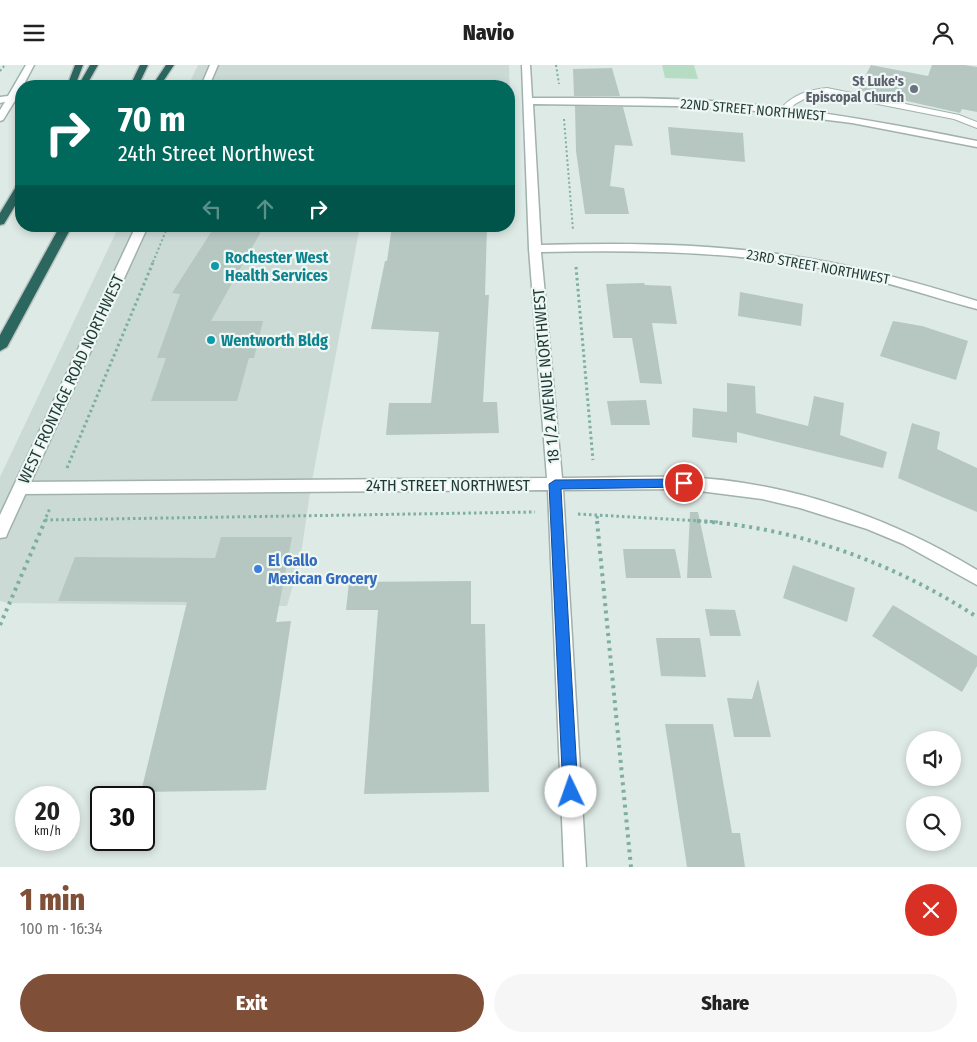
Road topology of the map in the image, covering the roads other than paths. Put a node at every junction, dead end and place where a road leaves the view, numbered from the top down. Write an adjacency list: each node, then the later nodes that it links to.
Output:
1 (30, 65): 8 (street)
2 (79, 65): 9 (highway)
3 (94, 65): 10 (highway)
4 (144, 65): 11 (highway)
5 (170, 65): 12 (highway)
6 (214, 65): 13 (street)
7 (526, 65): 17 (street, 18 1/2 AVENUE NORTHWEST)
8 (22, 80)
9 (73, 80)
10 (85, 80)
11 (137, 80)
12 (160, 80)
13 (208, 80)
14 (15, 92): 15 (street)
15 (11, 99): 16 (street); 19 (street)
16 (0, 100)
17 (527, 101): 18 (street, 22ND STREET NORTHWEST); 26 (street, 18 1/2 AVENUE NORTHWEST)
18 (783, 111): 20 (lane); 21 (street, 22ND STREET NORTHWEST)
19 (0, 118)
20 (977, 125)
21 (977, 144)
22 (15, 197): 23 (highway)
23 (0, 222)
24 (63, 232): 28 (highway)
25 (139, 232): 30 (street, WEST FRONTAGE ROAD NORTHWEST)
26 (535, 249): 27 (street, 23RD STREET NORTHWEST); 29 (street, 18 1/2 AVENUE NORTHWEST)
27 (977, 305)
28 (0, 347)
29 (555, 484): 30 (street, 24TH STREET NORTHWEST); 32 (street, 24TH STREET NORTHWEST); 33 (street, 18 1/2 AVENUE NORTHWEST)
30 (21, 488): 31 (street, WEST FRONTAGE ROAD NORTHWEST)
31 (0, 532)
32 (977, 578)
33 (575, 867)

